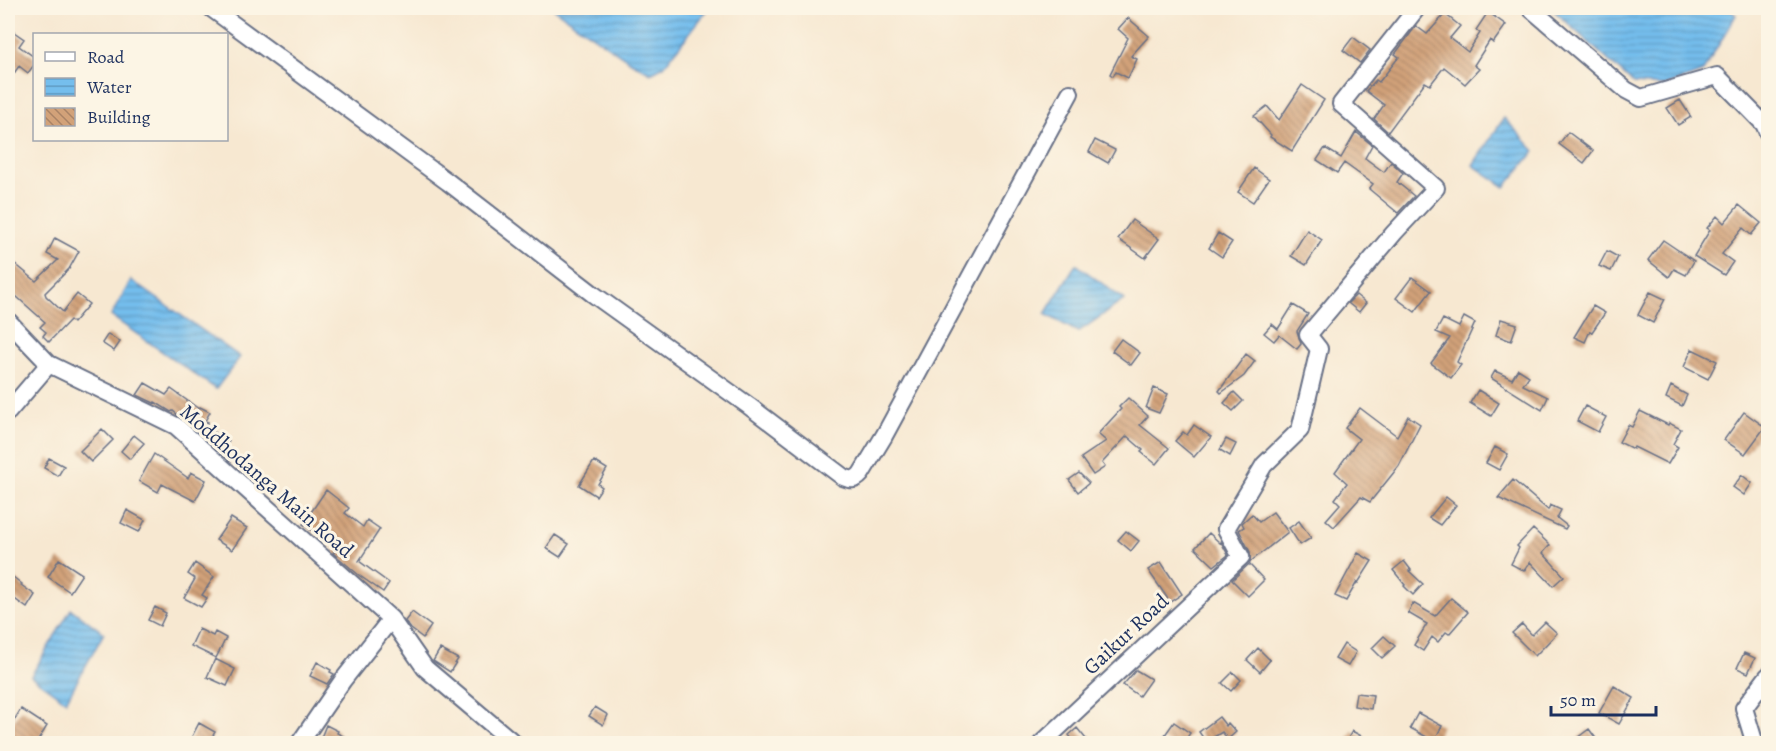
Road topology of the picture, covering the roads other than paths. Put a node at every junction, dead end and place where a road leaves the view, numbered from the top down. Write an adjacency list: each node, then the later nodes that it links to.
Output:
1 (211, 8): 4 (street)
2 (1417, 8): 13 (street, Gaikur Road)
3 (1530, 8): 5 (street)
4 (1070, 93)
5 (1768, 133)
6 (8, 321): 7 (street, Moddhodanga Main Road)
7 (48, 364): 8 (street); 9 (street, Moddhodanga Main Road)
8 (8, 412)
9 (391, 619): 11 (street); 12 (street, Moddhodanga Main Road)
10 (1768, 676): 14 (street)
11 (299, 744)
12 (515, 744)
13 (1041, 744)
14 (1755, 744)

